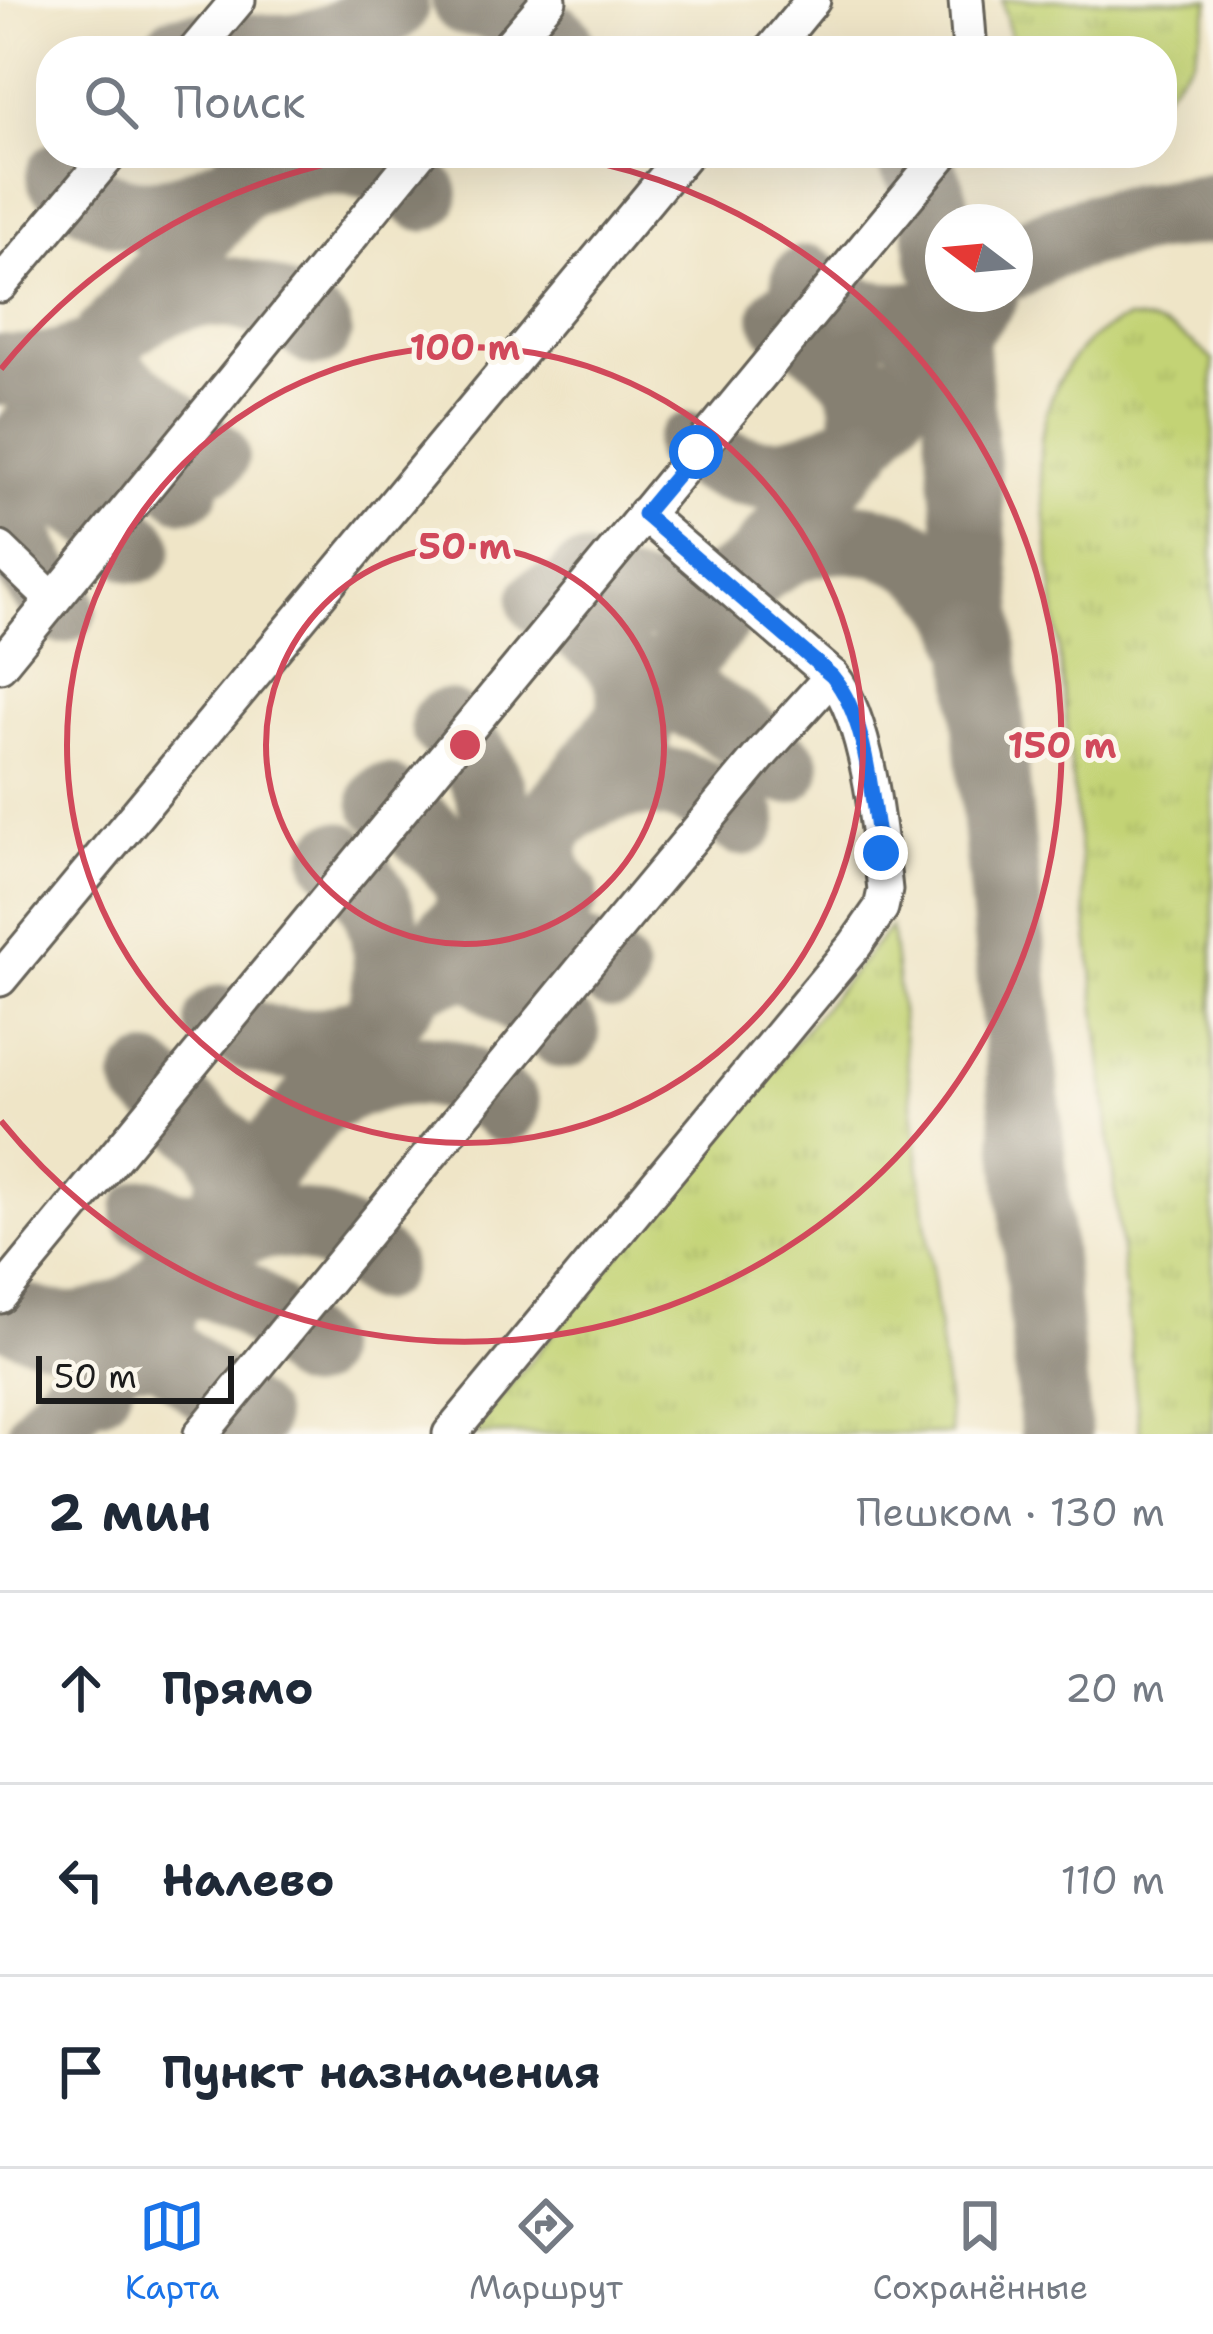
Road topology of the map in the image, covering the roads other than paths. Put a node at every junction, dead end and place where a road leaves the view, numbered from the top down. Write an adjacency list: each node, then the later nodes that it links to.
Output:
1 (238, 0): 5 (lane)
2 (549, 0): 6 (lane)
3 (813, 0): 7 (lane)
4 (966, 0): 8 (lane)
5 (208, 36)
6 (518, 36)
7 (783, 36)
8 (969, 36)
9 (98, 168): 13 (lane)
10 (407, 168): 16 (lane)
11 (674, 168): 19 (lane)
12 (931, 168): 14 (lane)
13 (0, 285)
14 (644, 514): 18 (lane); 20 (lane)
15 (0, 549): 16 (lane)
16 (53, 600): 17 (lane)
17 (0, 665)
18 (832, 676): 21 (lane); 22 (lane)
19 (0, 979)
20 (0, 1295)
21 (200, 1434)
22 (450, 1434)

